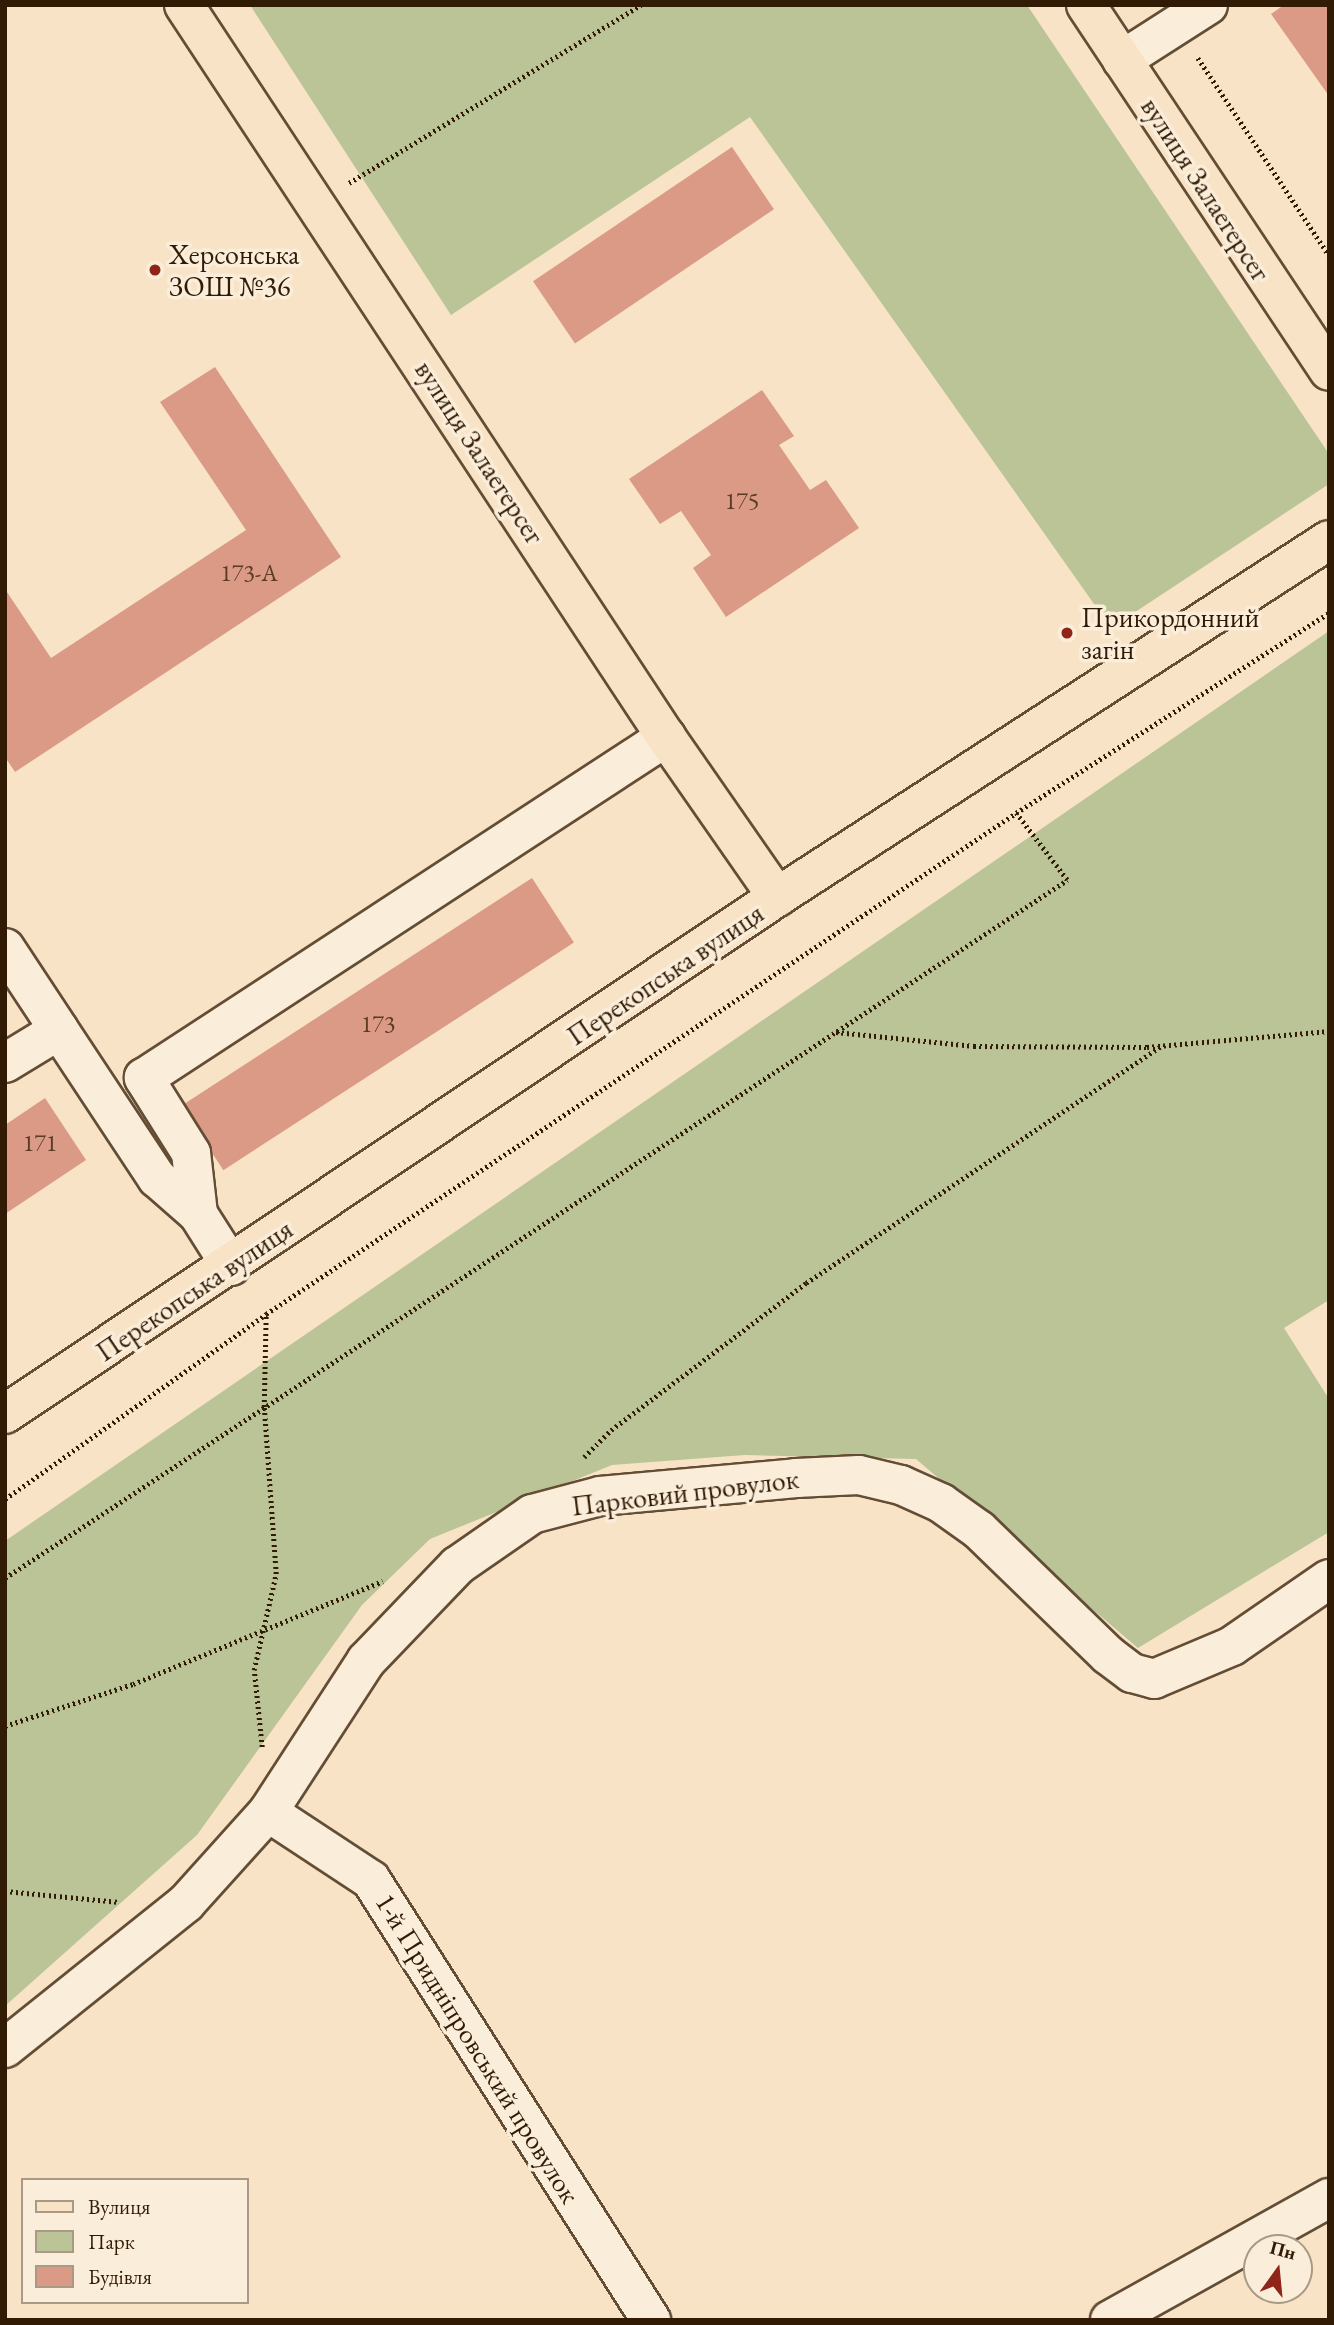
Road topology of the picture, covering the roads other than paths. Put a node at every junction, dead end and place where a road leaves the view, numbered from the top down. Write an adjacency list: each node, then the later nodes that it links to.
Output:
1 (184, 5): 7 (main road, вулиця Залаегерсег)
2 (1086, 5): 4 (main road, вулиця Залаегерсег)
3 (1208, 5): 4 (street)
4 (1122, 60): 5 (main road, вулиця Залаегерсег)
5 (1329, 371)
6 (1329, 540): 8 (main road, Перекопська вулиця)
7 (666, 737): 8 (main road, вулиця Залаегерсег); 12 (street)
8 (777, 897): 13 (main road, Перекопська вулиця)
9 (5, 948): 10 (street)
10 (59, 1030): 11 (street); 12 (street)
11 (5, 1063)
12 (198, 1214): 13 (street)
13 (231, 1266): 14 (main road, Перекопська вулиця)
14 (5, 1414)
15 (1329, 1579): 16 (street, Парковий провулок)
16 (268, 1812): 17 (street, Парковий провулок); 19 (street, 1-й Придніпровський провулок)
17 (5, 2048)
18 (1329, 2198): 20 (street)
19 (651, 2320)
20 (1110, 2320)

